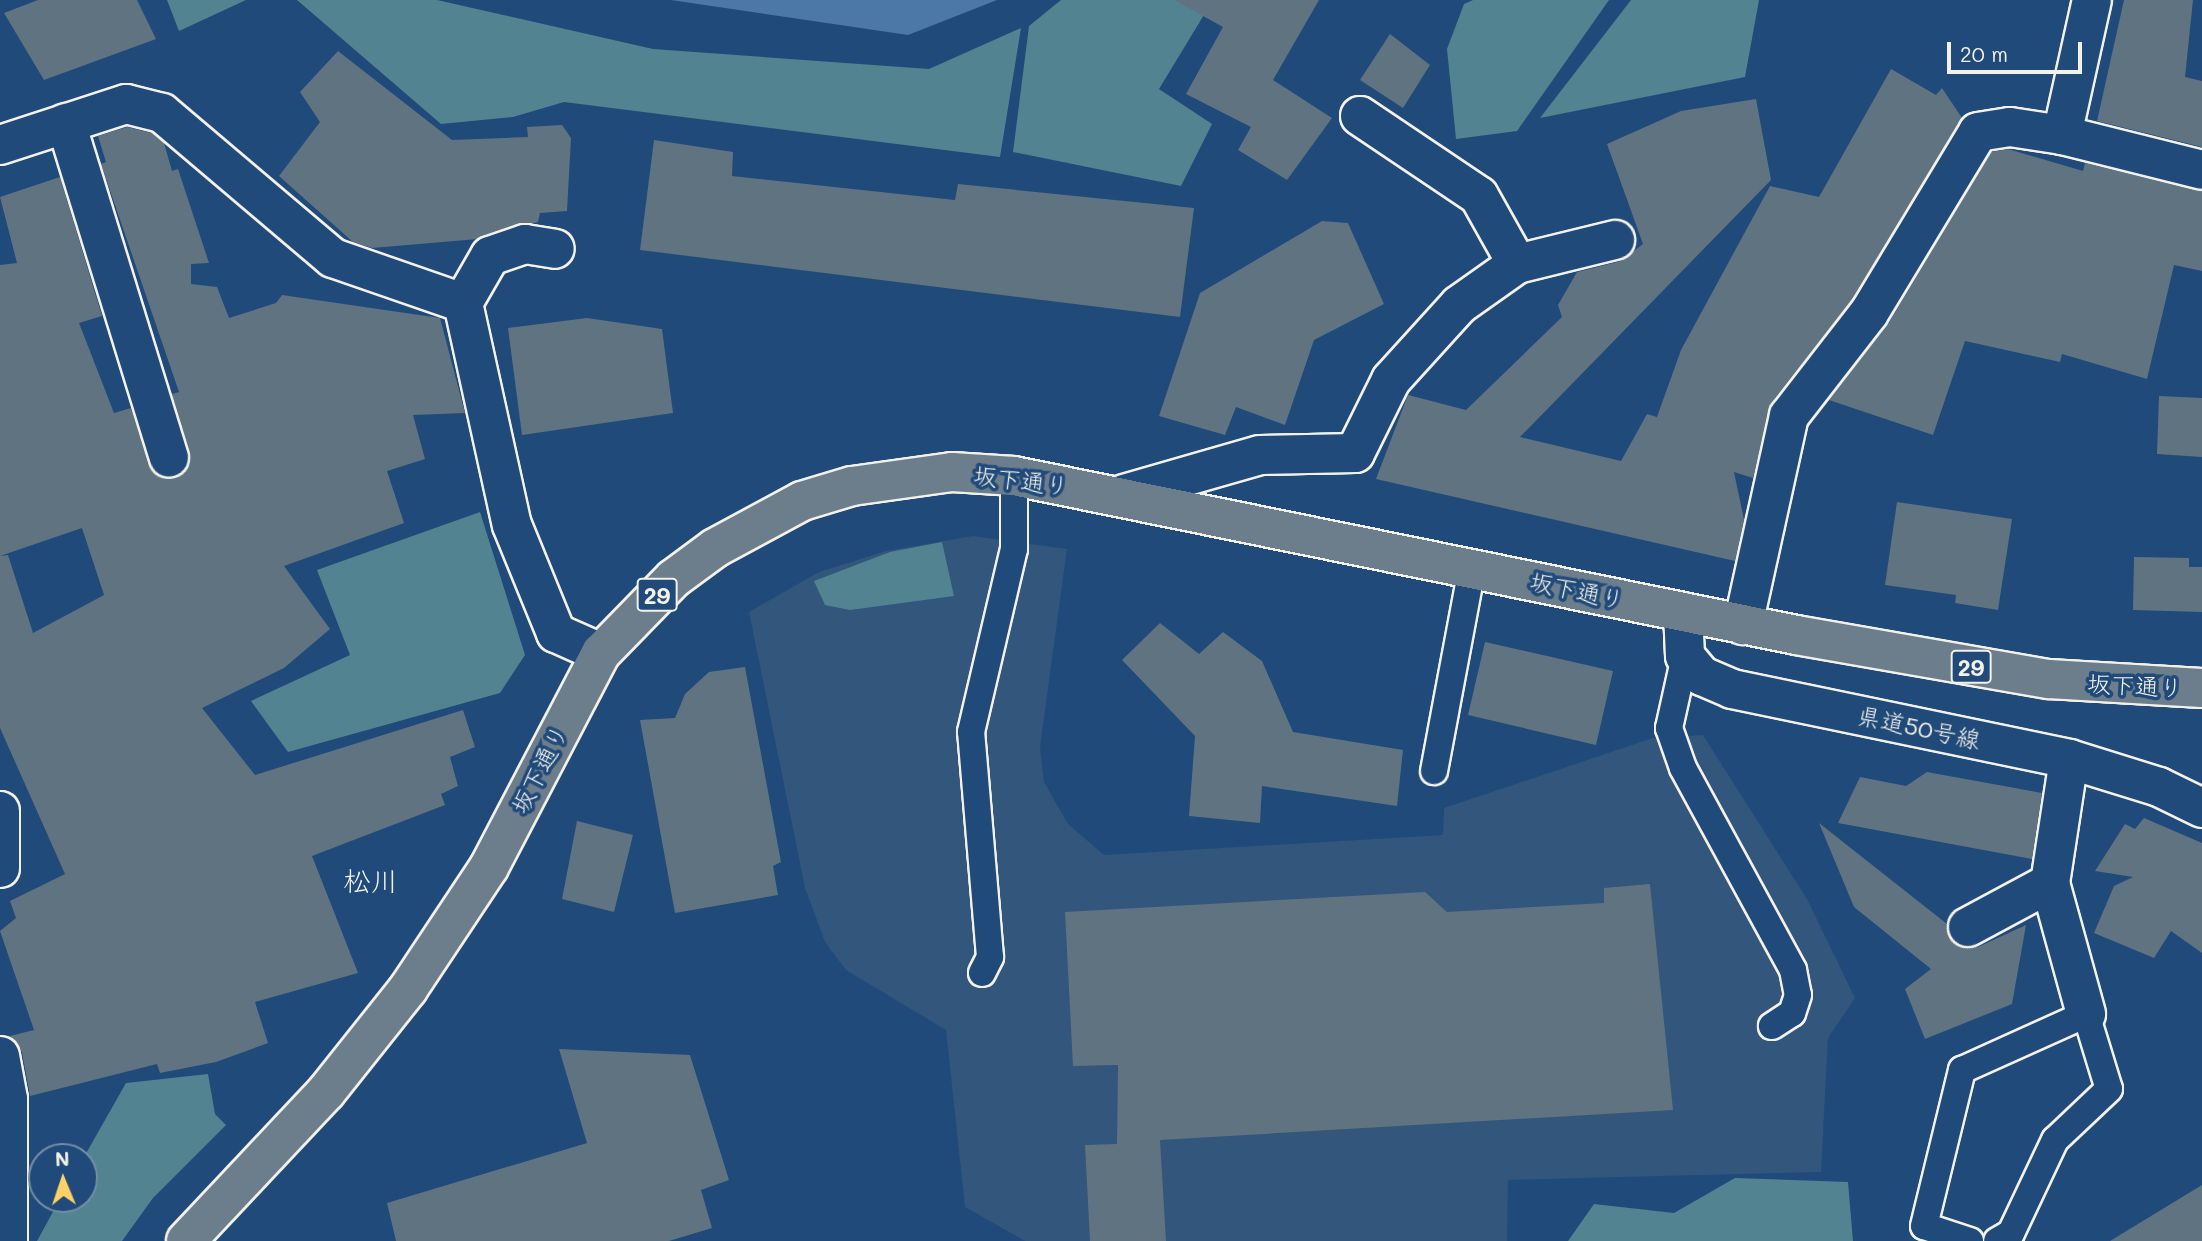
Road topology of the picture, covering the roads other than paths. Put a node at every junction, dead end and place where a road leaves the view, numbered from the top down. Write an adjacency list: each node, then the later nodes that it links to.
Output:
1 (2092, 0): 4 (street)
2 (1360, 116): 9 (street)
3 (66, 123): 5 (street); 10 (street); 11 (street)
4 (2062, 135): 6 (street); 16 (street)
5 (0, 145)
6 (2202, 170)
7 (1615, 240): 9 (street)
8 (555, 249): 10 (street)
9 (1517, 264): 13 (street)
10 (463, 303): 17 (street)
11 (169, 457)
12 (1014, 476): 13 (main road, 坂下通り / 29); 17 (main road, 坂下通り / 29); 27 (lane)
13 (1124, 494): 14 (main road, 坂下通り / 29)
14 (1472, 567): 15 (main road, 坂下通り / 29); 21 (lane)
15 (1683, 612): 16 (main road, 坂下通り / 29); 18 (street)
16 (1743, 625): 19 (main road, 坂下通り / 29)
17 (600, 653): 33 (main road, 坂下通り / 29)
18 (1685, 656): 20 (street, 県道50号線); 29 (lane)
19 (2202, 688)
20 (2069, 760): 22 (street, 県道50号線); 25 (street)
21 (1434, 771)
22 (2202, 808)
23 (0, 811): 24 (street)
24 (0, 868)
25 (2050, 883): 26 (street); 28 (street)
26 (1968, 927)
27 (982, 973)
28 (2086, 1014): 34 (lane); 35 (lane)
29 (1772, 1026)
30 (0, 1056): 31 (street)
31 (4, 1099): 32 (street)
32 (8, 1241)
33 (186, 1241)
34 (1970, 1241)
35 (1997, 1241)

